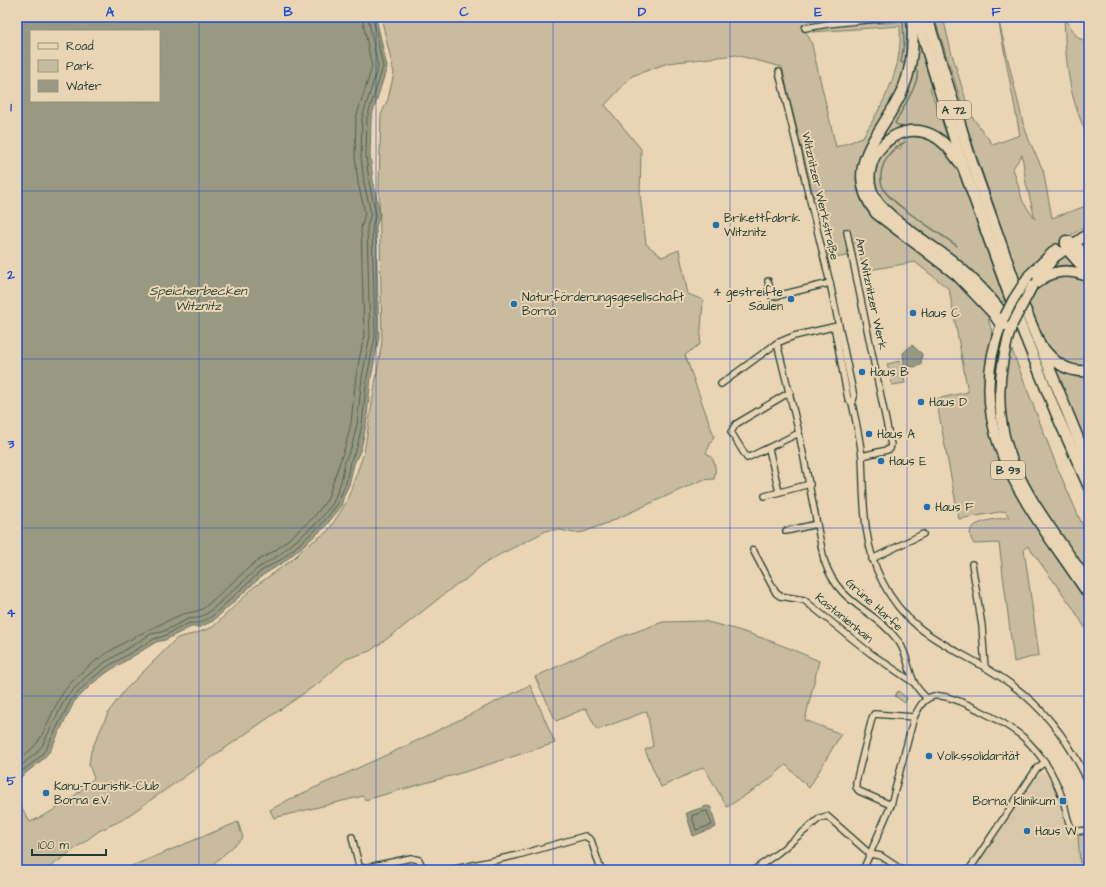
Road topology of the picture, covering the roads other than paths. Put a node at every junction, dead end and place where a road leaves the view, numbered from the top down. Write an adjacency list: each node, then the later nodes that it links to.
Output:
1 (894, 17): 3 (street)
2 (919, 18): 5 (highway, A 72); 15 (highway, A 72); 18 (highway)
3 (805, 28)
4 (779, 72): 14 (street, Witznitzer Werkstraße)
5 (964, 167): 16 (highway, A 72); 18 (highway)
6 (1089, 227): 9 (main road)
7 (847, 232): 27 (street, Am Witznitzer Werk)
8 (1089, 233): 9 (main road)
9 (1069, 244): 10 (highway); 11 (highway); 12 (main road, B 93)
10 (1089, 260)
11 (1089, 276): 12 (highway)
12 (1031, 280): 18 (main road, B 93, bridge)
13 (768, 281): 14 (street)
14 (830, 283): 19 (street, Witznitzer Werkstraße)
15 (1016, 286)
16 (1010, 297)
17 (1024, 309): 20 (highway)
18 (1007, 319): 30 (highway); 39 (main road, B 93); 40 (main road, B 93)
19 (838, 326): 21 (street); 27 (street, Witznitzer Werkstraße)
20 (1036, 338): 22 (highway); 28 (highway)
21 (777, 343): 23 (street); 24 (street, Grüne Harfe)
22 (1089, 371)
23 (721, 384)
24 (790, 392): 25 (street, Grüne Harfe); 26 (street)
25 (799, 434): 26 (street); 29 (street, Grüne Harfe)
26 (769, 449): 31 (street)
27 (862, 456): 37 (street, Witznitzer Werkstraße)
28 (1089, 465)
29 (810, 484): 31 (street); 33 (street, Grüne Harfe)
30 (1089, 487)
31 (779, 492): 32 (street)
32 (765, 496)
33 (817, 524): 34 (street); 42 (street, Grüne Harfe)
34 (786, 531)
35 (923, 534): 37 (street)
36 (753, 550): 42 (street, Kastanienhain)
37 (872, 559): 41 (street, Witznitzer Werkstraße)
38 (972, 564): 41 (street)
39 (1089, 583)
40 (1089, 596)
41 (985, 668): 46 (street, Witznitzer Werkstraße)
42 (915, 684): 43 (street, Grüne Harfe)
43 (927, 699): 44 (street); 45 (street)
44 (914, 717): 47 (street); 47 (street)
45 (1044, 762): 48 (street); 58 (street)
46 (1089, 784)
47 (891, 805): 50 (street)
48 (1089, 830)
49 (352, 837): 51 (street)
50 (870, 854): 55 (street); 56 (street); 57 (street)
51 (360, 869): 52 (street)
52 (424, 870)
53 (451, 870): 54 (street)
54 (601, 870)
55 (754, 870)
56 (863, 870)
57 (902, 870)
58 (969, 870)

